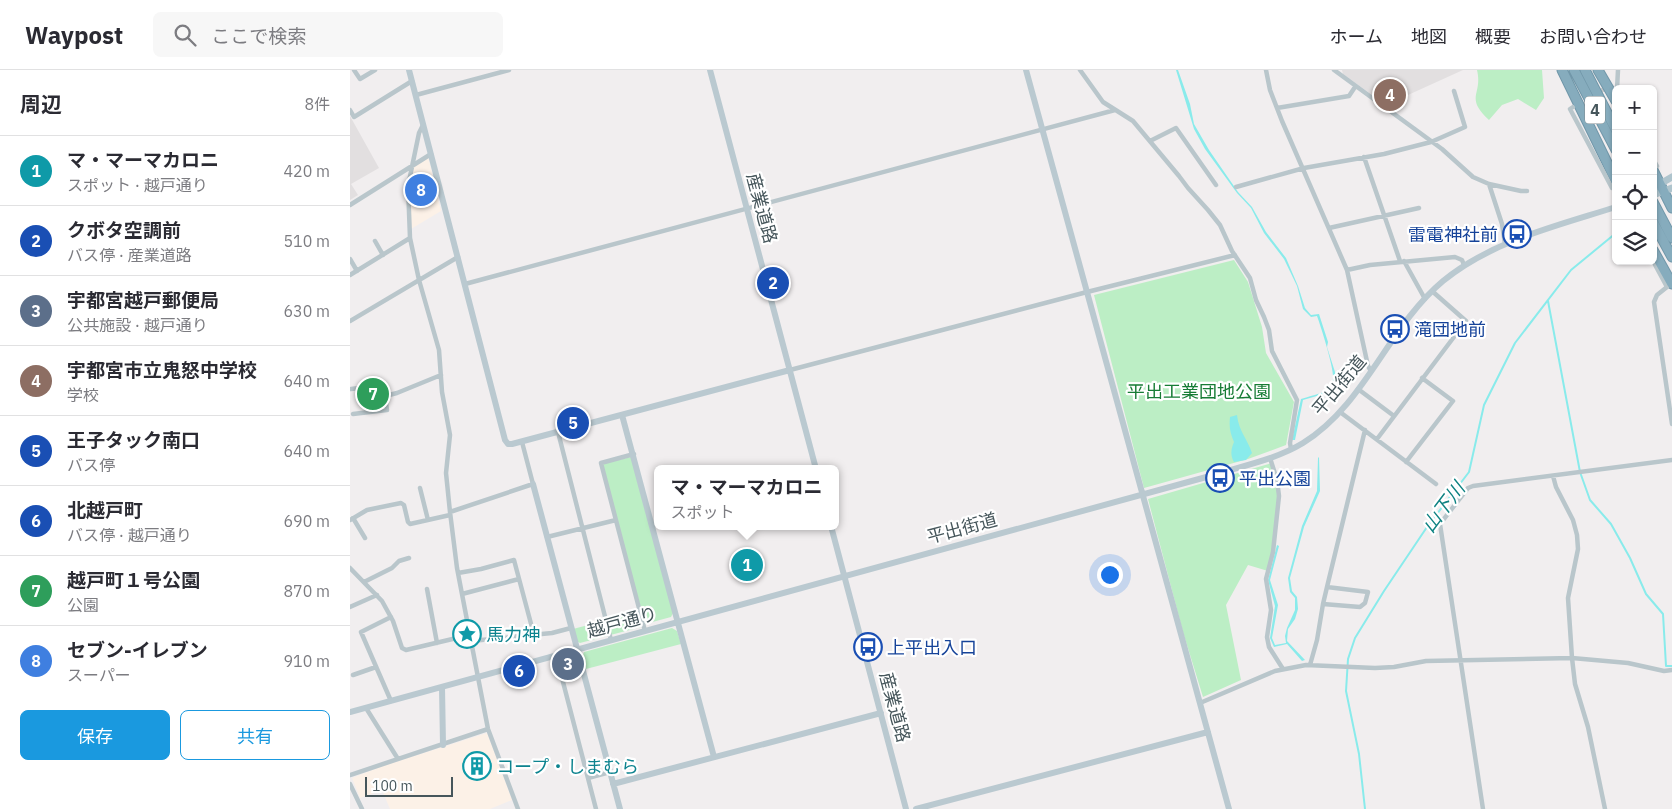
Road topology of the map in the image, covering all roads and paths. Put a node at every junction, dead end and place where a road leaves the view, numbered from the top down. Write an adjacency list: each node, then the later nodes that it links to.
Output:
1 (354, 70): 2 (street)
2 (375, 70)
3 (409, 70): 16 (street)
4 (509, 70): 21 (street)
5 (710, 70): 49 (street, 産業道路)
6 (1026, 70): 28 (street)
7 (1080, 70): 25 (street)
8 (1266, 70): 23 (street)
9 (1334, 70): 15 (street)
10 (1562, 70): 37 (highway)
11 (1574, 70): 31 (highway, 4)
12 (1585, 70): 26 (highway, 4)
13 (1598, 70): 20 (highway)
14 (1618, 70): 17 (street)
15 (1339, 72): 18 (street)
16 (412, 81): 21 (street); 24 (street)
17 (1617, 85)
18 (1355, 87): 23 (street); 30 (street)
19 (1454, 91): 30 (street)
20 (1612, 94)
21 (416, 95): 27 (street)
22 (1573, 107): 38 (street)
23 (1277, 108): 35 (street)
24 (350, 110)
25 (1115, 110): 28 (street); 29 (street)
26 (1612, 122)
27 (424, 124): 32 (street); 34 (street)
28 (1042, 131): 49 (street); 73 (street)
29 (1150, 141): 40 (street); 58 (street)
30 (1431, 142): 33 (street); 39 (street)
31 (1612, 142)
32 (432, 154): 34 (street); 59 (street)
33 (1364, 157): 35 (street); 50 (street)
34 (410, 167): 45 (street); 53 (street)
35 (1304, 168): 42 (street); 52 (street)
36 (1672, 178): 41 (main road)
37 (1612, 181)
38 (1612, 182)
39 (1489, 184): 44 (street); 56 (street)
40 (1216, 185)
41 (1657, 185)
42 (1236, 187)
43 (1668, 190): 48 (highway)
44 (1527, 191)
45 (350, 205)
46 (1419, 208): 50 (street)
47 (1612, 208): 56 (street, 平出街道)
48 (1672, 208)
49 (747, 209): 70 (street); 76 (street, 産業道路)
50 (1384, 214): 52 (street); 63 (street)
51 (1657, 222): 54 (highway); 61 (highway)
52 (1329, 228): 66 (street)
53 (410, 238): 57 (street); 69 (street)
54 (1672, 238)
55 (375, 241): 57 (street)
56 (1505, 244): 64 (street, 平出街道)
57 (383, 255): 67 (street)
58 (1235, 255): 73 (street); 92 (street)
59 (458, 257): 69 (street); 70 (street)
60 (1657, 257): 71 (highway)
61 (1672, 257)
62 (350, 259): 67 (street)
63 (1402, 261): 64 (street); 66 (street); 74 (street)
64 (1464, 265): 72 (street, 平出街道)
65 (1655, 265): 87 (street)
66 (1347, 270): 77 (street)
67 (357, 271): 68 (street)
68 (350, 275)
69 (419, 280): 75 (street); 78 (street)
70 (465, 284): 91 (street)
71 (1672, 284)
72 (1432, 291): 74 (street, 平出街道); 79 (street)
73 (1087, 292): 76 (street); 102 (street)
74 (1425, 299): 77 (street, 平出街道)
75 (350, 321)
76 (790, 370): 85 (street); 97 (street, 産業道路)
77 (1371, 371): 81 (street, 平出街道)
78 (441, 375): 82 (street); 103 (street)
79 (1422, 378): 86 (street); 96 (street)
80 (351, 389): 82 (street)
81 (1358, 389): 83 (street, 平出街道); 86 (street)
82 (385, 396): 84 (street)
83 (1340, 412): 88 (street); 92 (street, 平出街道)
84 (353, 414)
85 (622, 415): 89 (street); 93 (street)
86 (1394, 416): 90 (street)
87 (1672, 424)
88 (1365, 430): 90 (street); 117 (street)
89 (558, 432): 91 (street); 107 (street)
90 (1376, 439): 96 (street)
91 (522, 442): 99 (street)
92 (1291, 450): 94 (street, 平出街道)
93 (634, 454): 106 (street); 124 (street)
94 (1270, 458): 102 (street, 平出街道); 137 (street)
95 (1672, 460): 98 (street)
96 (1406, 462): 100 (street)
97 (815, 465)
98 (1553, 476): 133 (street); 134 (street)
99 (533, 484): 103 (street); 109 (street)
100 (1436, 484)
101 (420, 488): 105 (street)
102 (1143, 494): 114 (street, 平出街道); 143 (street)
103 (450, 514): 105 (street); 113 (street)
104 (352, 519): 105 (street); 110 (street)
105 (428, 520)
106 (616, 520): 107 (street); 126 (street)
107 (582, 528): 109 (street); 128 (street)
108 (832, 530): 114 (street, 産業道路)
109 (547, 537): 125 (street)
110 (366, 538)
111 (409, 558): 116 (street)
112 (351, 570): 116 (street)
113 (458, 573): 115 (street); 119 (street)
114 (844, 576): 124 (street, 越戸通り); 146 (street, 産業道路)
115 (519, 579): 119 (street); 127 (street)
116 (364, 582): 120 (street)
117 (1327, 587): 121 (street); 121 (street)
118 (427, 589): 130 (street)
119 (462, 594): 129 (street)
120 (377, 595): 122 (street); 123 (street)
121 (1323, 604): 135 (street)
122 (350, 607)
123 (391, 617): 130 (street); 136 (street)
124 (678, 622): 126 (street, 越戸通り); 150 (street)
125 (571, 628): 127 (street); 131 (street)
126 (645, 631): 128 (street, 越戸通り)
127 (534, 635): 129 (street)
128 (611, 640): 131 (street, 越戸通り)
129 (471, 641): 130 (street); 140 (street)
130 (437, 643)
131 (576, 650): 132 (street, 越戸通り); 152 (street)
132 (556, 655): 140 (street, 越戸通り); 154 (street)
133 (1572, 658): 134 (street); 138 (street); 165 (street)
134 (1460, 660): 135 (street); 164 (street)
135 (1310, 665): 137 (street)
136 (376, 667): 139 (street); 142 (street)
137 (1282, 669): 143 (street)
138 (1672, 670)
139 (353, 675)
140 (479, 677): 141 (street, 越戸通り); 147 (street)
141 (442, 688): 142 (street, 越戸通り); 149 (street)
142 (391, 701): 144 (street, 越戸通り)
143 (1200, 703): 148 (street)
144 (366, 708): 145 (street, 越戸通り); 151 (street)
145 (350, 712)
146 (881, 713): 150 (street); 161 (street, 産業道路)
147 (488, 729): 149 (street); 158 (street)
148 (1208, 732): 162 (street); 163 (street)
149 (443, 745): 151 (street)
150 (714, 757): 156 (street)
151 (398, 759): 153 (street)
152 (610, 772): 154 (street); 156 (street)
153 (350, 775)
154 (588, 778): 159 (street)
155 (350, 784): 157 (street)
156 (613, 784): 160 (street)
157 (362, 809)
158 (518, 809)
159 (596, 809)
160 (620, 809)
161 (906, 809)
162 (916, 809)
163 (1229, 809)
164 (1483, 809)
165 (1605, 809)

